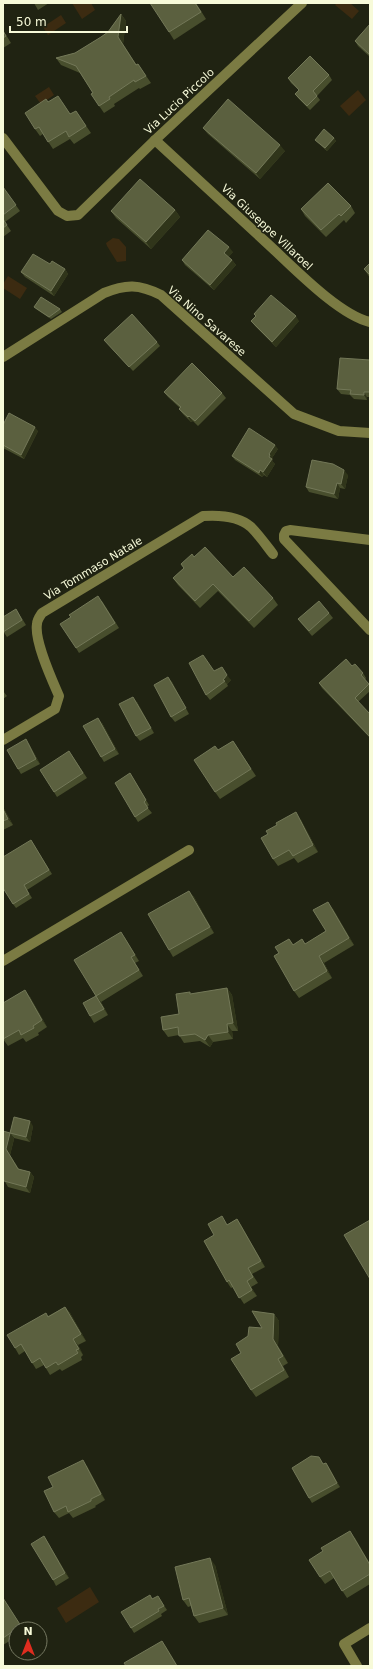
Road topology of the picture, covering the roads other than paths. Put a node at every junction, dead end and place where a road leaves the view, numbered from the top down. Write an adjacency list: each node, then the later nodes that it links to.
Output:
1 (302, 3): 3 (street, Via Lucio Piccolo)
2 (3, 138): 3 (street, Via Lucio Piccolo)
3 (155, 140): 4 (street, Via Giuseppe Villaroel)
4 (370, 322)
5 (3, 357): 6 (street, Via Nino Savarese)
6 (370, 433)
7 (370, 540): 9 (street)
8 (273, 554): 10 (street, Via Tommaso Natale)
9 (370, 630)
10 (3, 740)
11 (189, 850): 12 (street)
12 (3, 961)
13 (370, 1628): 14 (street)
14 (357, 1666)

